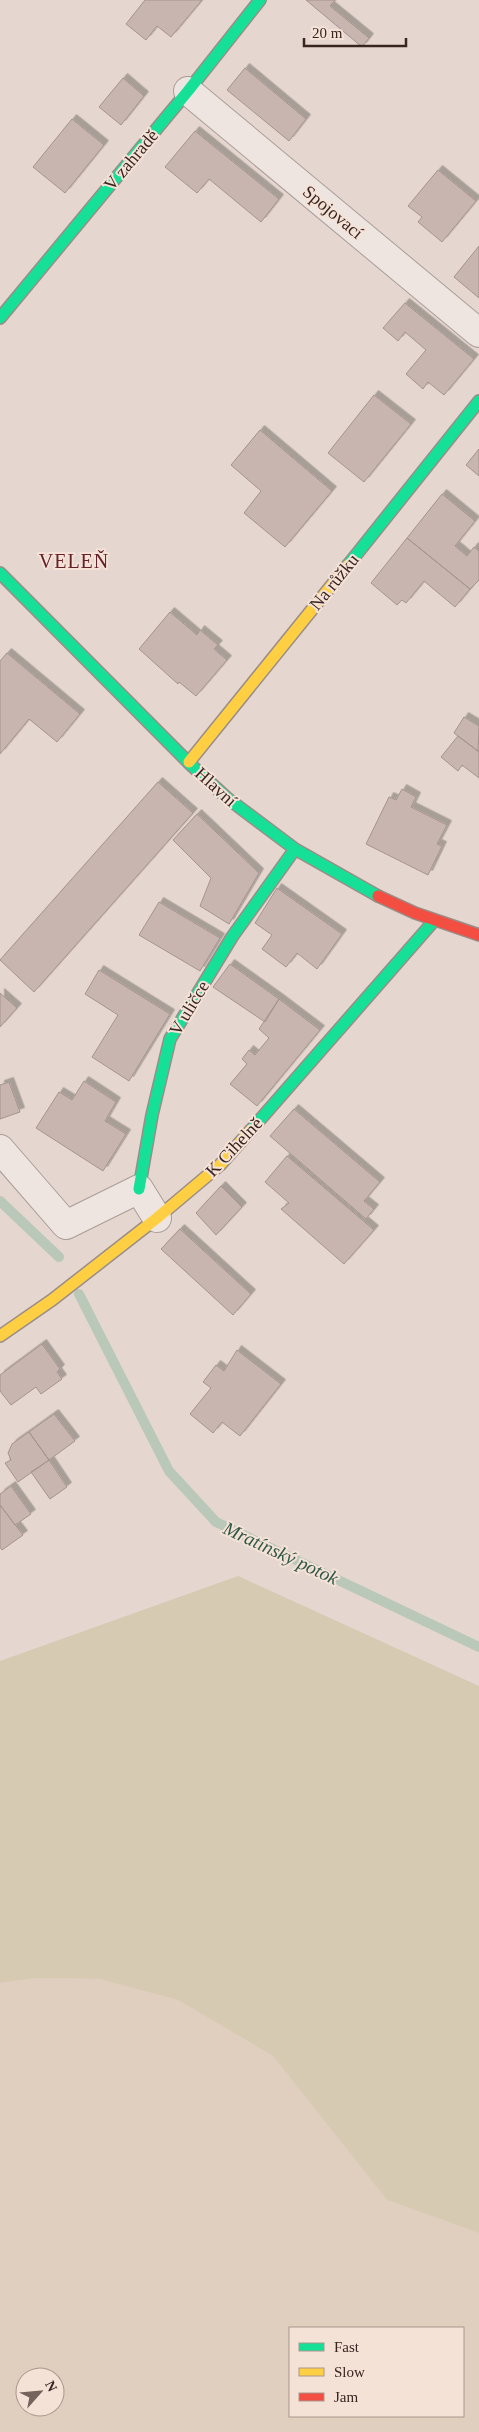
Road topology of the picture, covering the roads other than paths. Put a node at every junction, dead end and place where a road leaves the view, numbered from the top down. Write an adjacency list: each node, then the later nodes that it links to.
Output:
1 (260, 0): 2 (street, V zahradě)
2 (188, 92): 3 (street, V zahradě); 4 (street, Spojovací)
3 (0, 318)
4 (479, 333)
5 (479, 401): 7 (street, Na růžku)
6 (0, 573): 7 (street, Hlavní)
7 (189, 762): 8 (street, Hlavní)
8 (295, 849): 9 (street, Hlavní); 12 (street, V uličce)
9 (433, 922): 10 (street, Hlavní); 13 (street, K Cihelně)
10 (479, 935)
11 (0, 1149): 12 (street)
12 (140, 1189): 13 (street)
13 (157, 1218): 14 (street, K Cihelně)
14 (0, 1336)

